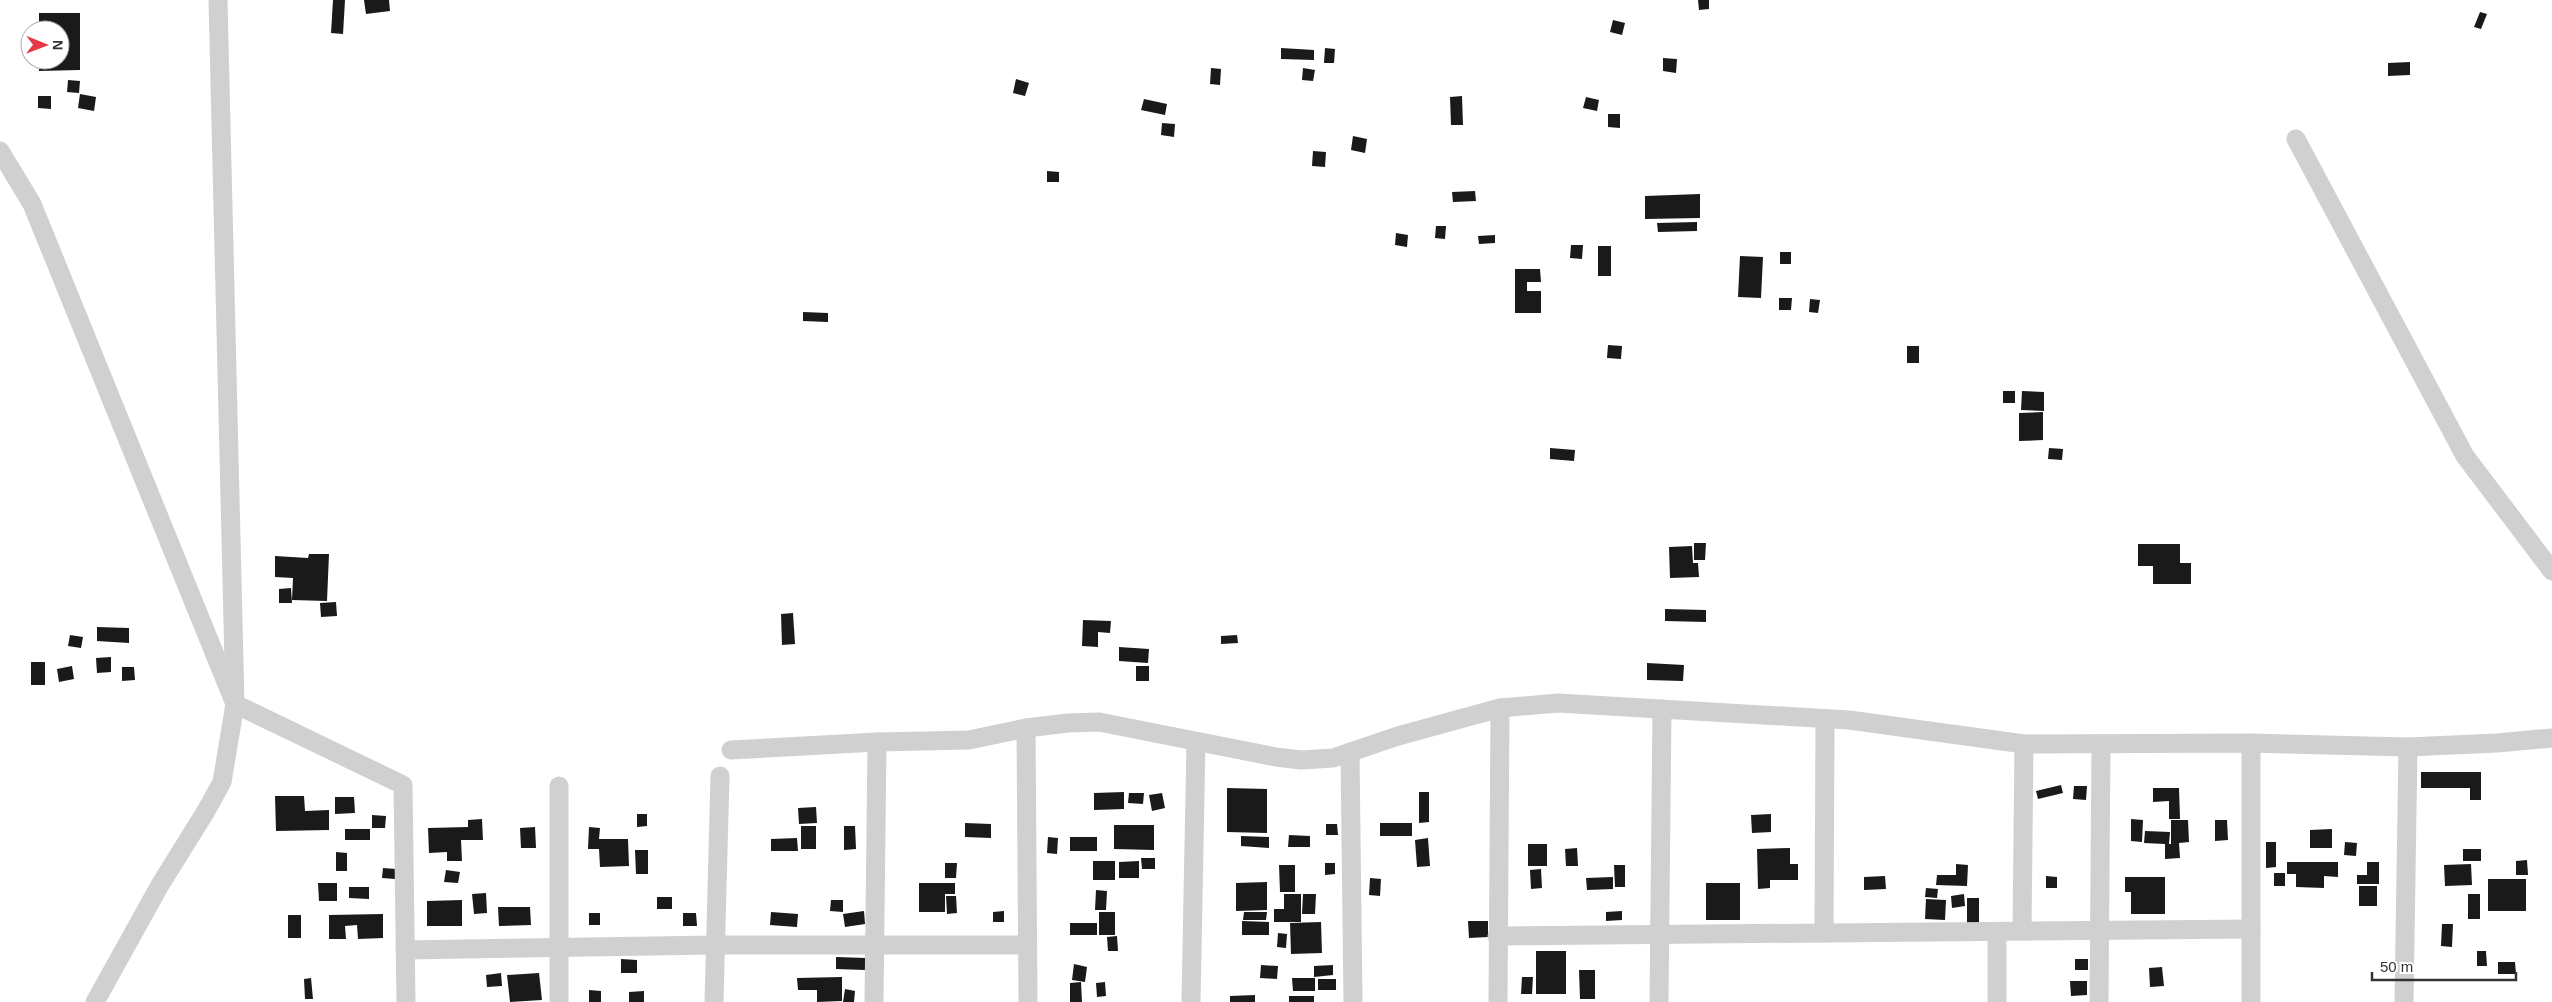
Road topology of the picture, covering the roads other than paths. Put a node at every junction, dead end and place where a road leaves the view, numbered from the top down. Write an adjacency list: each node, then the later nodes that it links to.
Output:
1 (218, 0): 5 (street)
2 (2296, 140): 4 (street)
3 (0, 151): 5 (street)
4 (2552, 571)
5 (235, 704): 32 (street); 33 (street)
6 (1500, 708): 7 (street); 18 (street); 27 (street)
7 (1662, 708): 8 (street); 25 (street)
8 (1825, 719): 13 (street); 26 (street)
9 (1026, 728): 11 (street); 12 (street); 29 (street)
10 (2552, 738): 16 (street)
11 (877, 742): 17 (street); 31 (street)
12 (1196, 742): 18 (street); 39 (street)
13 (2024, 744): 14 (street); 22 (street)
14 (2101, 744): 15 (street); 24 (street)
15 (2251, 744): 16 (street); 21 (street)
16 (2408, 747): 46 (street)
17 (731, 750)
18 (1350, 752): 40 (street)
19 (720, 776): 28 (street)
20 (559, 786): 30 (street)
21 (2251, 929): 24 (street); 45 (street)
22 (2022, 931): 23 (street); 24 (street)
23 (1996, 932): 26 (street); 43 (street)
24 (2098, 932): 44 (street)
25 (1659, 934): 26 (street); 27 (street); 42 (street)
26 (1824, 934)
27 (1497, 936): 41 (street)
28 (715, 945): 30 (street); 31 (street); 36 (street)
29 (1027, 945): 31 (street); 38 (street)
30 (560, 946): 32 (street); 35 (street)
31 (873, 946): 37 (street)
32 (405, 950): 34 (street)
33 (95, 1002)
34 (406, 1002)
35 (558, 1002)
36 (714, 1002)
37 (874, 1002)
38 (1028, 1002)
39 (1191, 1002)
40 (1353, 1002)
41 (1498, 1002)
42 (1659, 1002)
43 (1996, 1002)
44 (2099, 1002)
45 (2251, 1002)
46 (2404, 1002)

